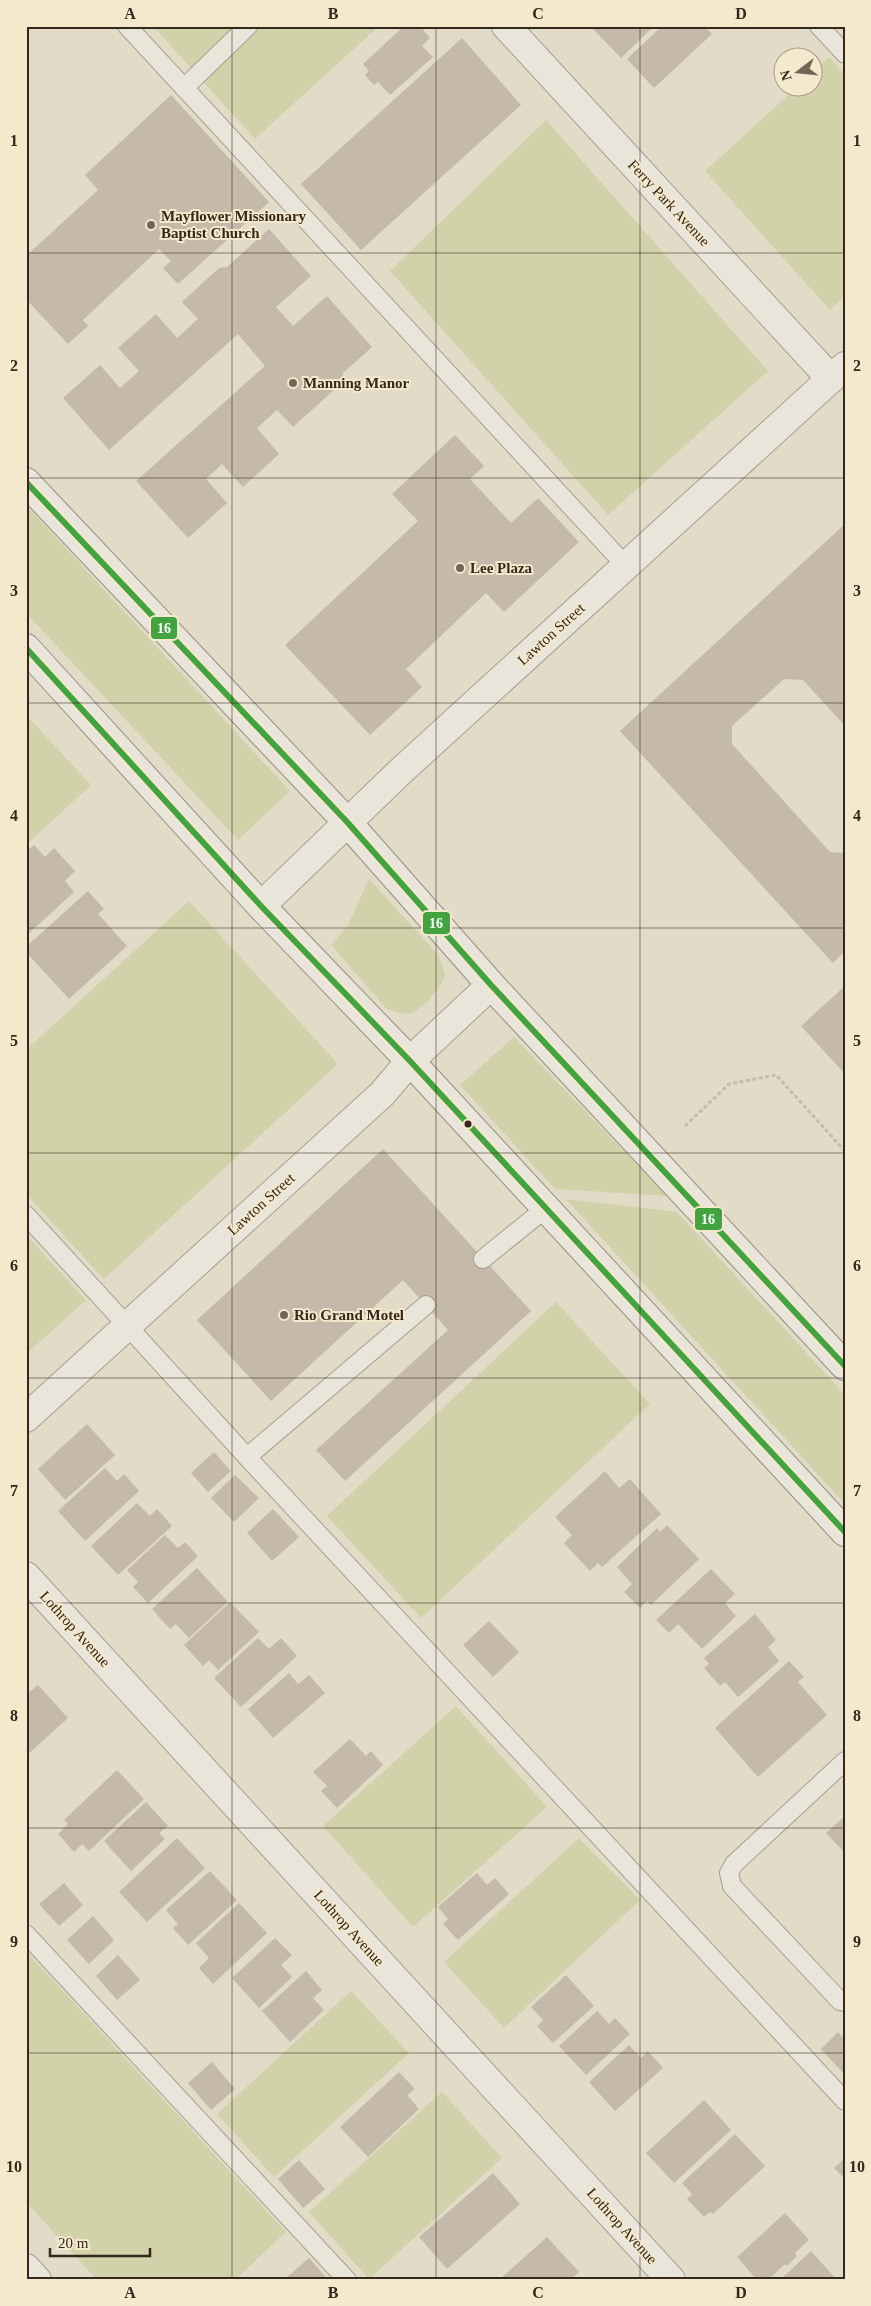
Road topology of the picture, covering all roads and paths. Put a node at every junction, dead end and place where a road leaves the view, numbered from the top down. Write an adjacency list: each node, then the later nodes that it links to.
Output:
1 (127, 26): 6 (lane)
2 (248, 26): 6 (lane)
3 (506, 26): 7 (street, Ferry Park Avenue)
4 (819, 26): 5 (lane)
5 (845, 54)
6 (184, 88): 9 (lane)
7 (838, 373): 9 (street, Lawton Street)
8 (26, 482): 11 (street)
9 (626, 566): 11 (street, Lawton Street)
10 (26, 648): 12 (street)
11 (348, 822): 12 (street, Lawton Street); 13 (street)
12 (261, 906): 14 (street)
13 (491, 985): 14 (street, Lawton Street); 22 (street)
14 (410, 1061): 17 (street); 21 (street, Lawton Street)
15 (685, 1126): 16 (path)
16 (845, 1151)
17 (546, 1208): 19 (lane); 25 (street)
18 (26, 1215): 21 (lane)
19 (483, 1259)
20 (426, 1305): 24 (lane)
21 (127, 1326): 23 (street, Lawton Street); 24 (lane)
22 (845, 1366)
23 (26, 1418)
24 (247, 1457): 30 (lane)
25 (845, 1532)
26 (26, 1576): 34 (street, Lothrop Avenue)
27 (845, 1761): 29 (lane)
28 (26, 1934): 33 (lane)
29 (845, 2002)
30 (845, 2101)
31 (26, 2268): 32 (street)
32 (37, 2280)
33 (347, 2280)
34 (671, 2280)

